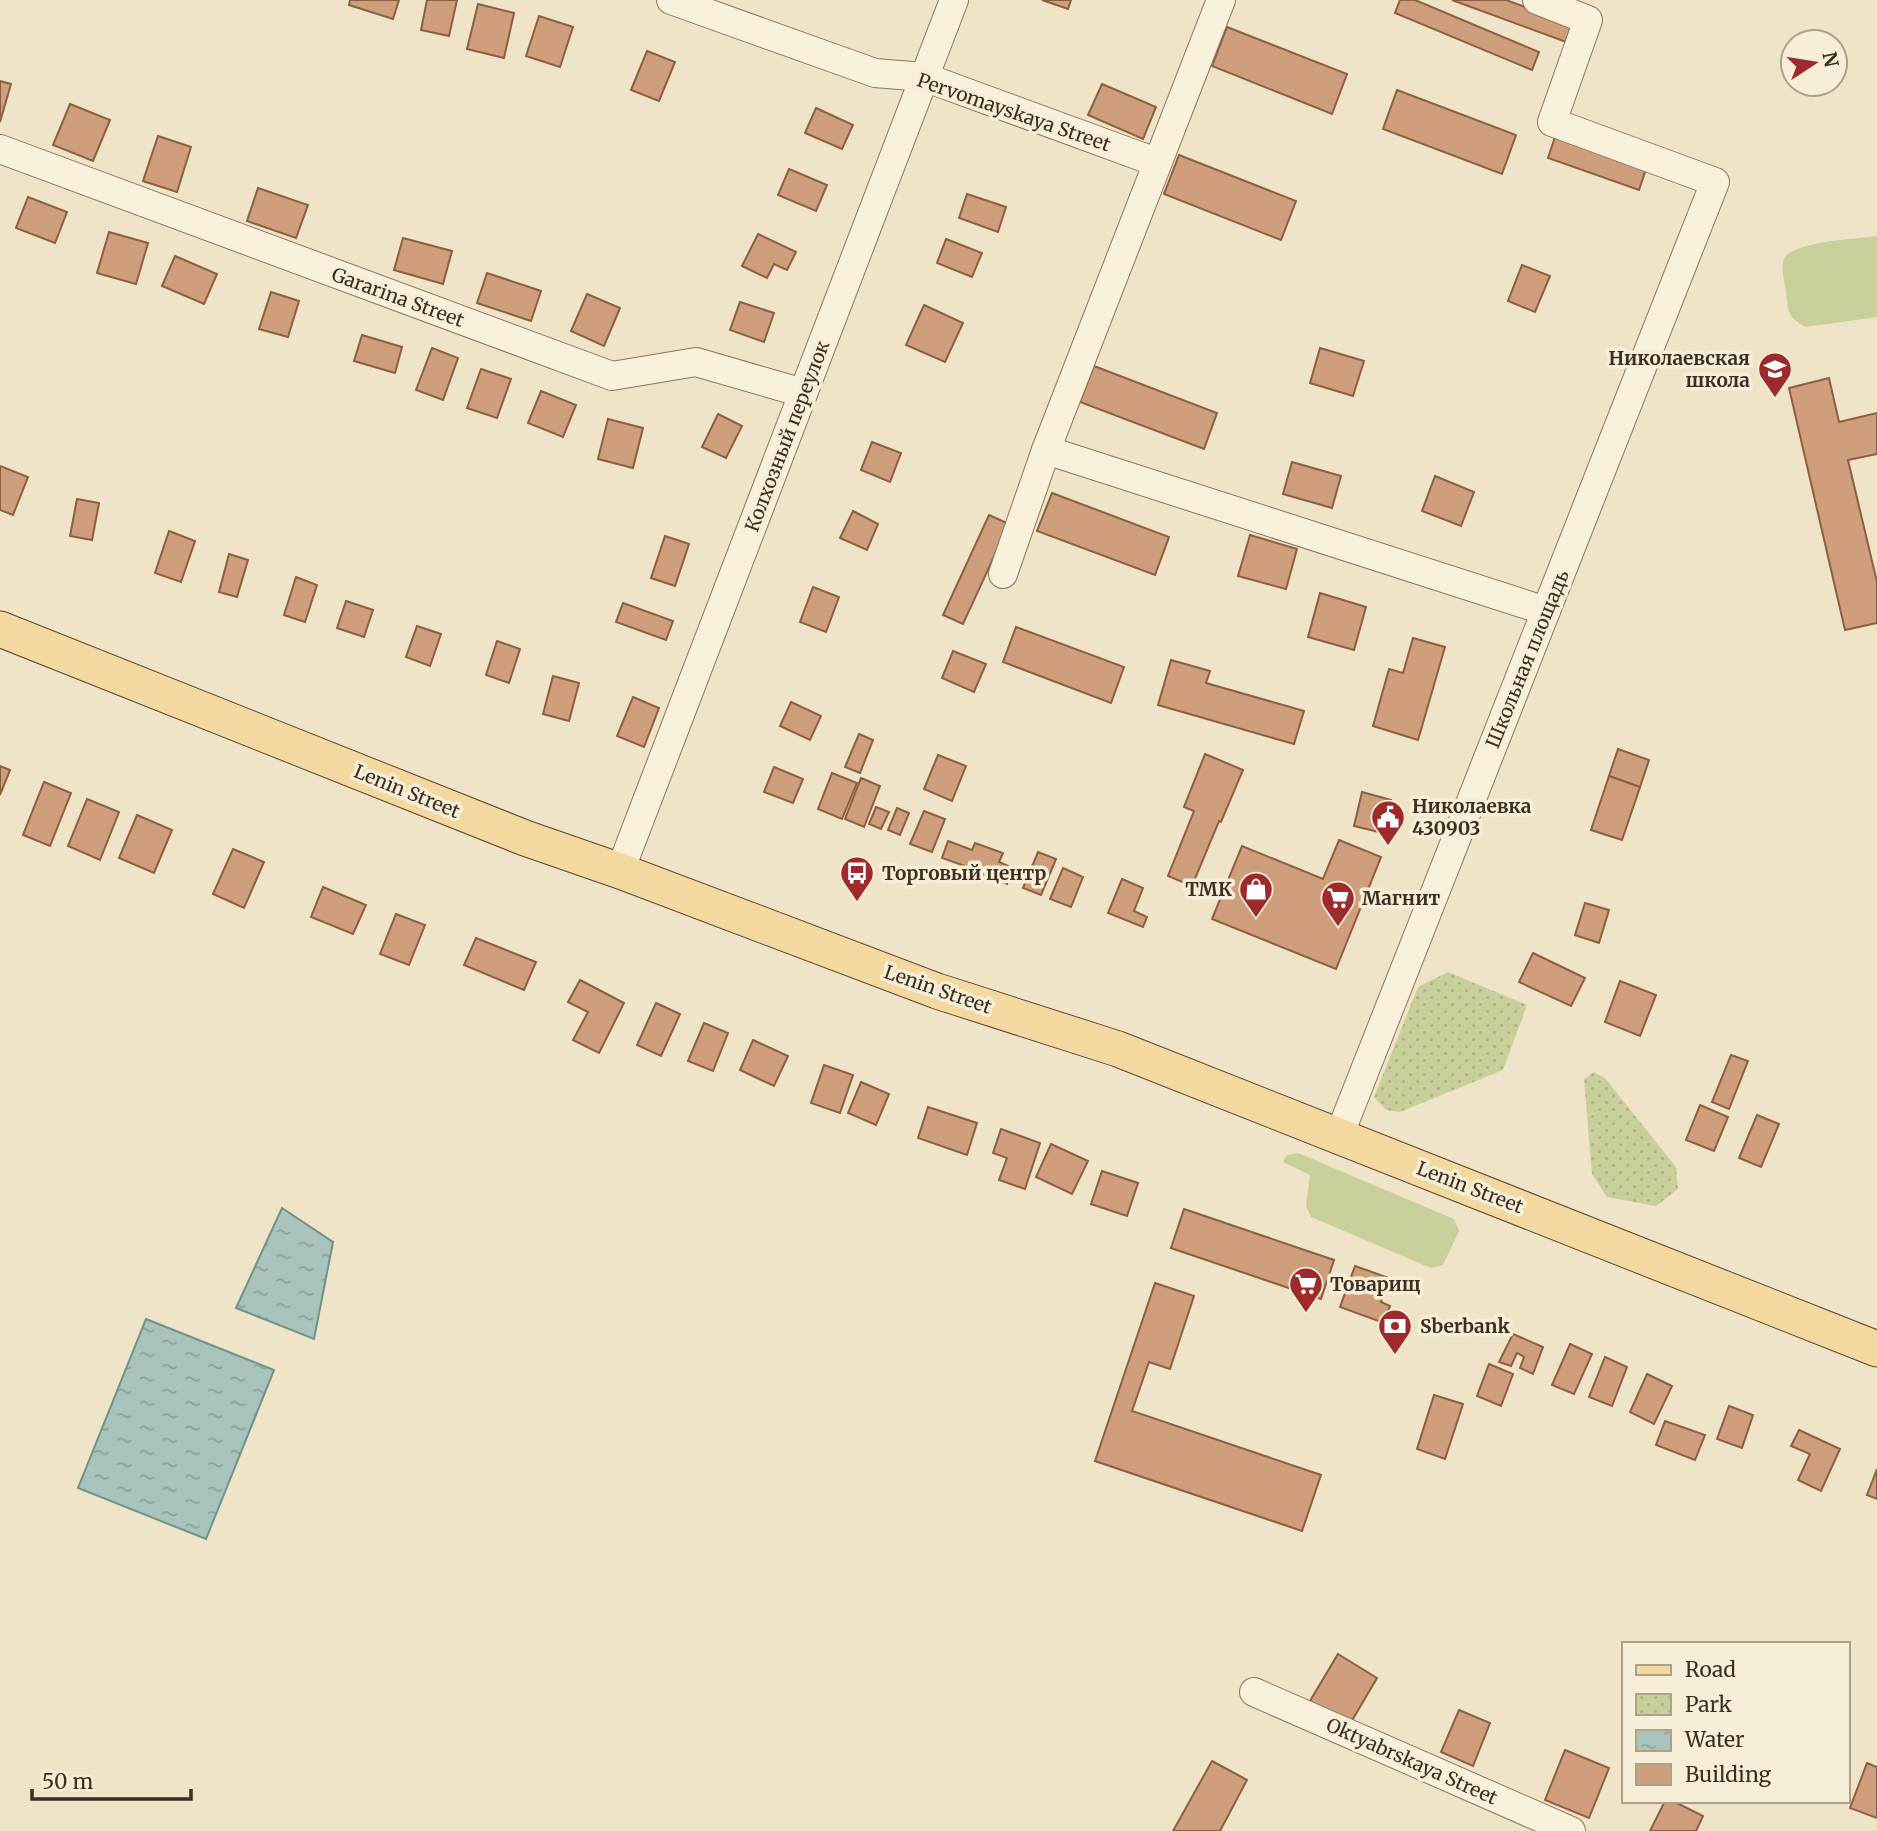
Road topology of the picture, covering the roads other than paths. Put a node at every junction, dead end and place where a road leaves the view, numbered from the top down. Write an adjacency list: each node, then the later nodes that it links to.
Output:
1 (671, 0): 5 (street, Pervomayskaya Street)
2 (954, 0): 5 (street, Колхозный переулок)
3 (1221, 0): 7 (street)
4 (1537, 0): 11 (street, Школьная площадь)
5 (924, 78): 7 (street, Pervomayskaya Street); 8 (street, Колхозный переулок)
6 (0, 149): 8 (street, Gararina Street)
7 (1156, 162): 9 (street)
8 (803, 393): 13 (street, Колхозный переулок)
9 (1046, 450): 10 (street); 11 (street)
10 (1003, 574)
11 (1546, 611): 14 (street, Школьная площадь)
12 (0, 629): 13 (main road, Lenin Street)
13 (620, 871): 14 (main road, Lenin Street)
14 (1339, 1136): 15 (main road, Lenin Street)
15 (1877, 1349)
16 (1254, 1692): 17 (street, Oktyabrskaya Street)
17 (1571, 1831)

